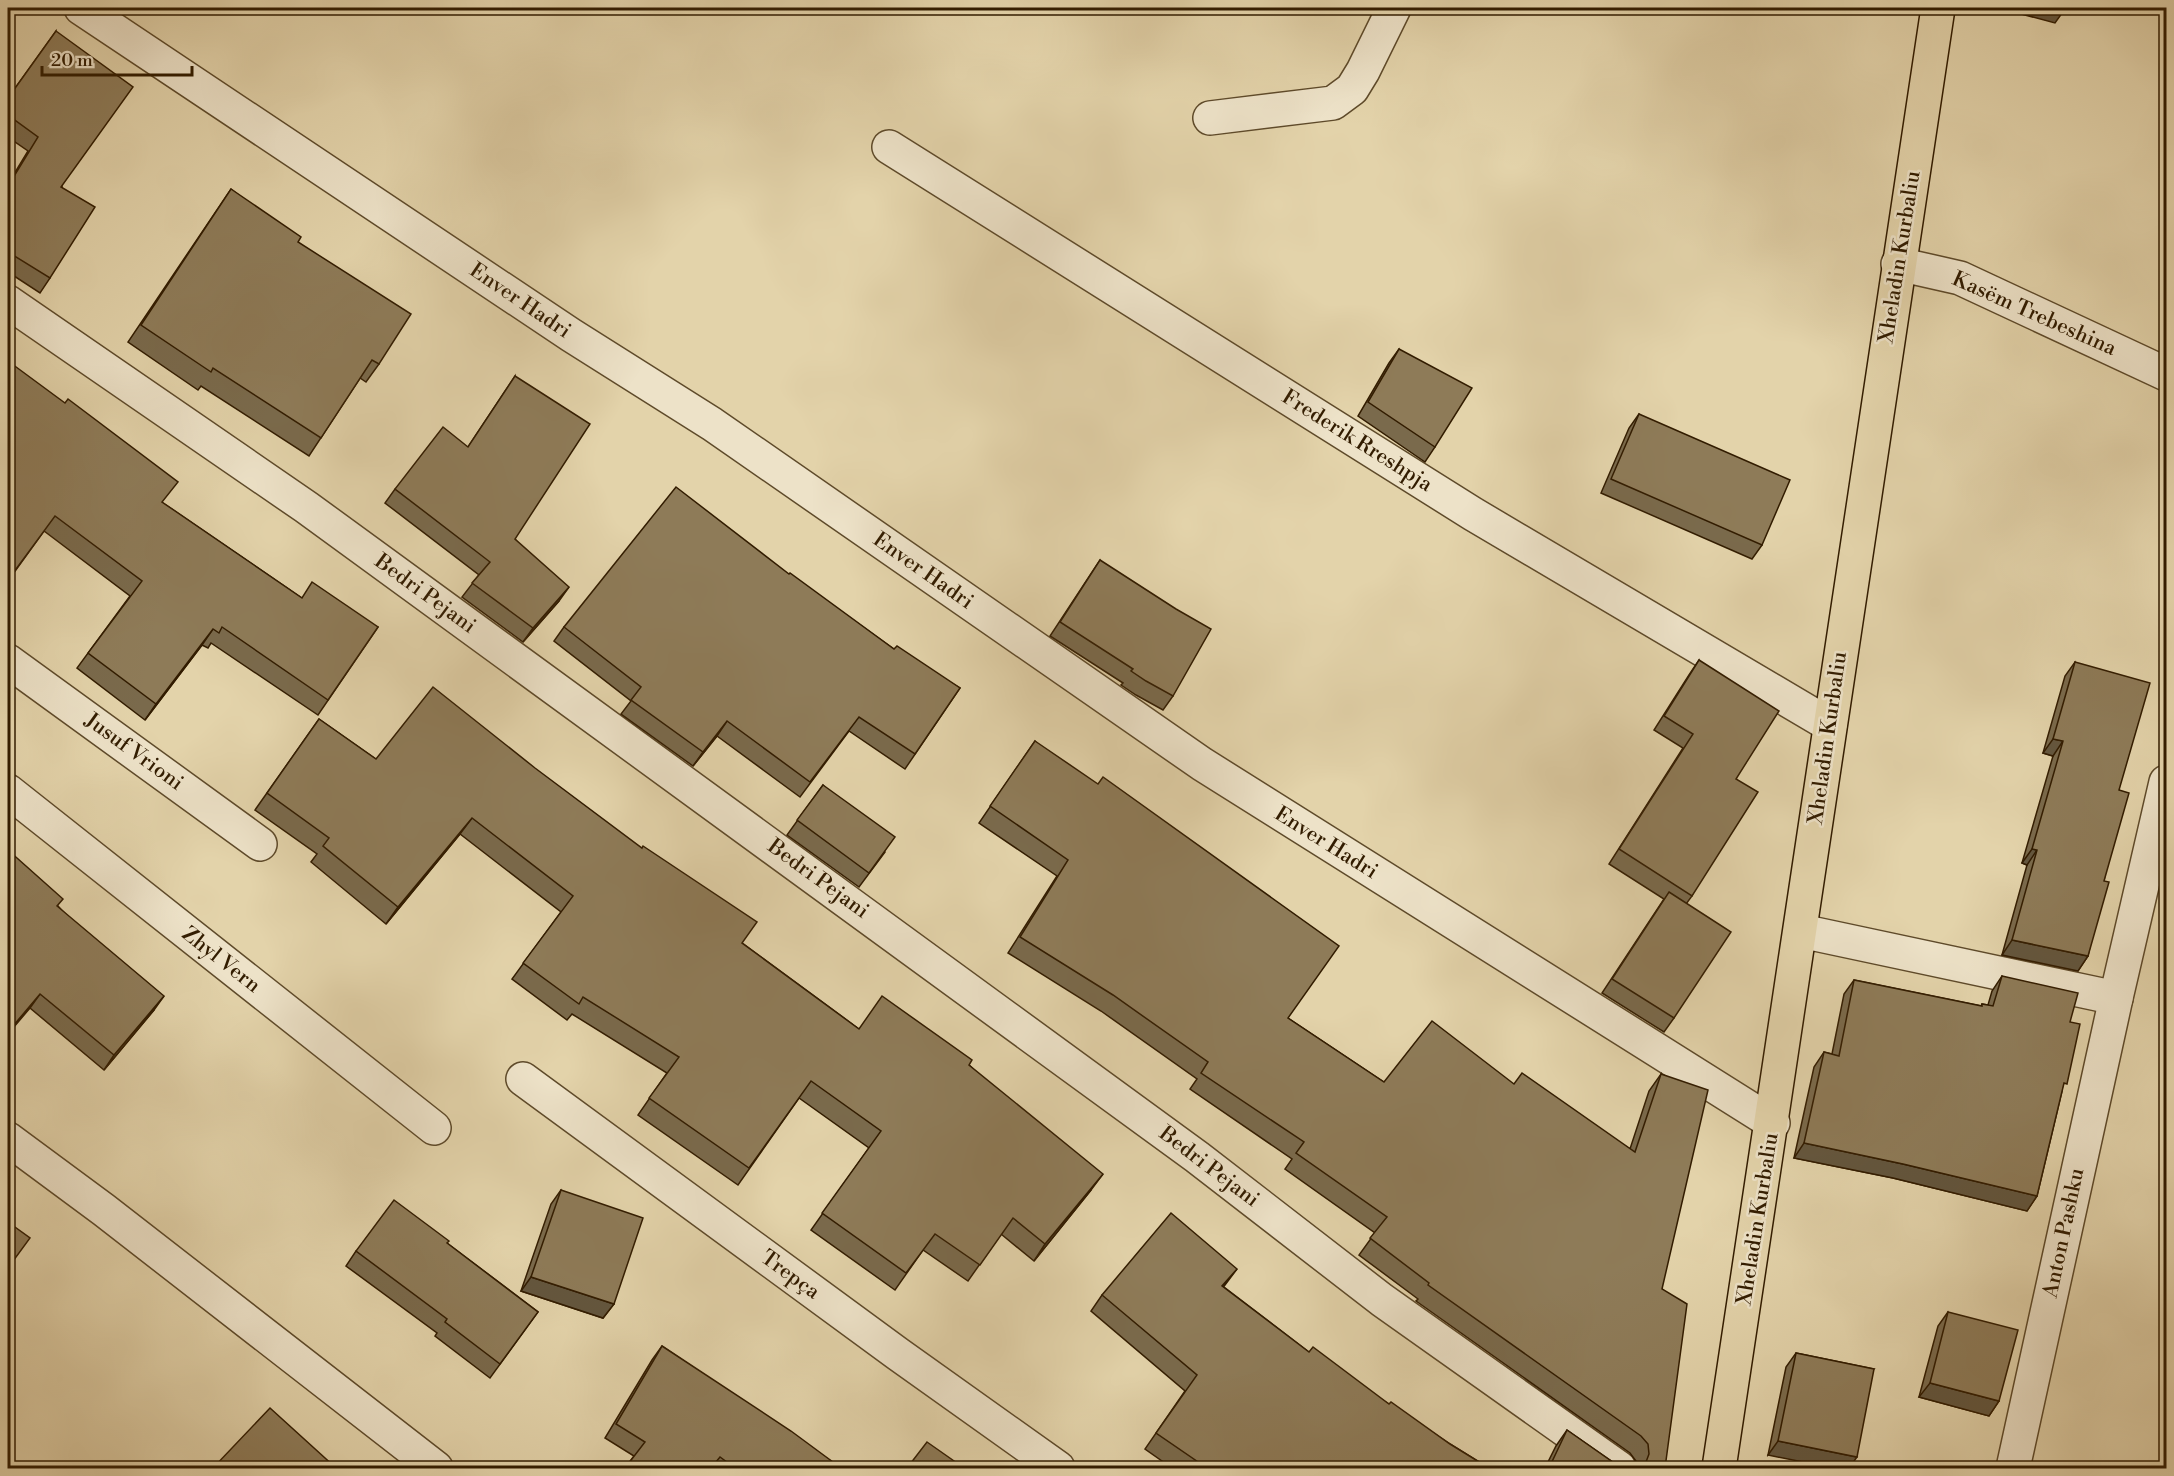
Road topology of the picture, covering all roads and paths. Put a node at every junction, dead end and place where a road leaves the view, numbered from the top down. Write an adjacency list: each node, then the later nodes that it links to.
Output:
1 (81, 8): 17 (street, Enver Hadri)
2 (1394, 8): 4 (street)
3 (1938, 8): 6 (main road, Xheladin Kurbaliu)
4 (1210, 118)
5 (889, 147): 10 (street, Frederik Rreshpja)
6 (1898, 264): 8 (street, Kasëm Trebeshina); 10 (main road, Xheladin Kurbaliu)
7 (8, 302): 22 (street, Bedri Pejani)
8 (2166, 374)
9 (8, 661): 13 (street, Jusuf Vrioni)
10 (1830, 724): 14 (main road, Xheladin Kurbaliu)
11 (2166, 782): 15 (street, Anton Pashku)
12 (8, 791): 18 (street, Zhyl Vern)
13 (260, 844)
14 (1801, 931): 15 (street); 17 (main road, Xheladin Kurbaliu)
15 (2116, 998): 24 (street, Anton Pashku)
16 (523, 1079): 21 (street, Trepça)
17 (1773, 1123): 23 (main road, Xheladin Kurbaliu)
18 (434, 1128)
19 (8, 1140): 20 (street)
20 (436, 1468)
21 (1058, 1468)
22 (1619, 1468)
23 (1719, 1468)
24 (2013, 1468)

